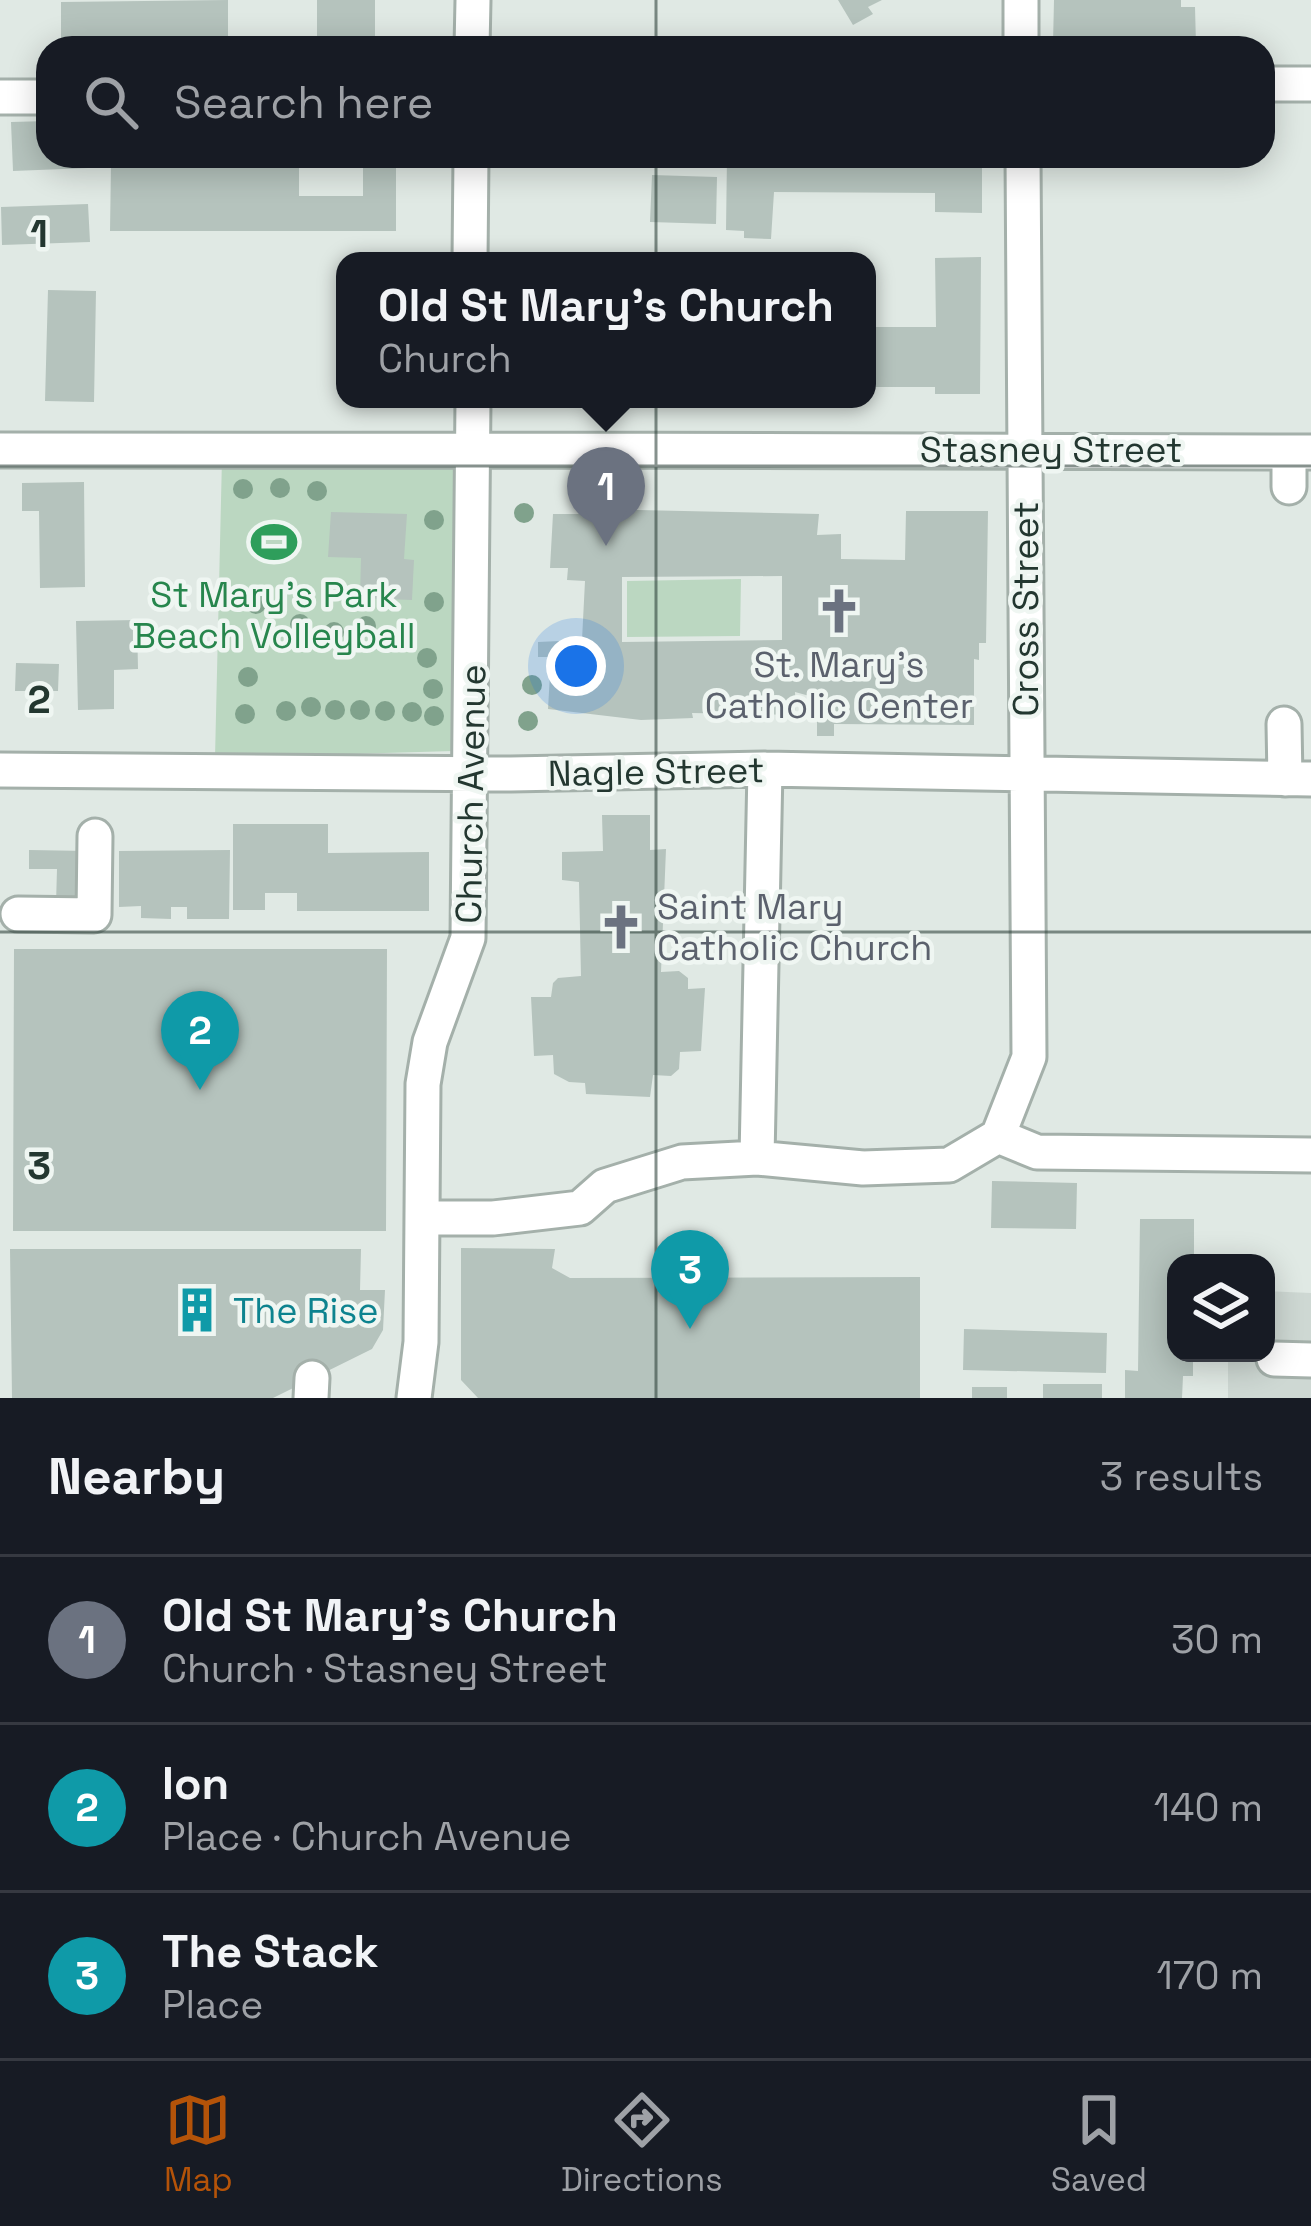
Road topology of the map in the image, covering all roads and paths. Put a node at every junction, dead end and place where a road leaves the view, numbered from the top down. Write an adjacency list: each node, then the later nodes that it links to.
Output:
1 (473, 0): 3 (street)
2 (1021, 0): 4 (street)
3 (472, 36)
4 (1021, 36)
5 (1275, 84): 6 (street)
6 (1311, 84)
7 (0, 98): 8 (street)
8 (36, 98)
9 (471, 168): 11 (street)
10 (1023, 168): 13 (street, Cross Street)
11 (470, 252)
12 (473, 408): 16 (street, Church Avenue)
13 (1024, 448): 15 (street, Stasney Street); 16 (street, Stasney Street); 22 (street, Cross Street)
14 (0, 450): 16 (street, Stasney Street)
15 (1300, 452): 17 (street)
16 (474, 453): 21 (street, Church Avenue)
17 (1289, 487)
18 (1284, 724): 23 (street)
19 (765, 769): 21 (street, Nagle Street); 22 (street, Nagle Street); 28 (street)
20 (0, 770): 21 (street, Nagle Street)
21 (471, 774): 29 (street, Church Avenue)
22 (1026, 774): 23 (street, Nagle Street); 26 (street, Cross Street)
23 (1298, 779)
24 (95, 836): 25 (street)
25 (18, 914)
26 (998, 1136): 27 (street); 28 (street)
27 (1311, 1155)
28 (757, 1158): 29 (street)
29 (422, 1218): 32 (street, Church Avenue)
30 (1275, 1359): 31 (street)
31 (1311, 1360)
32 (414, 1398)

